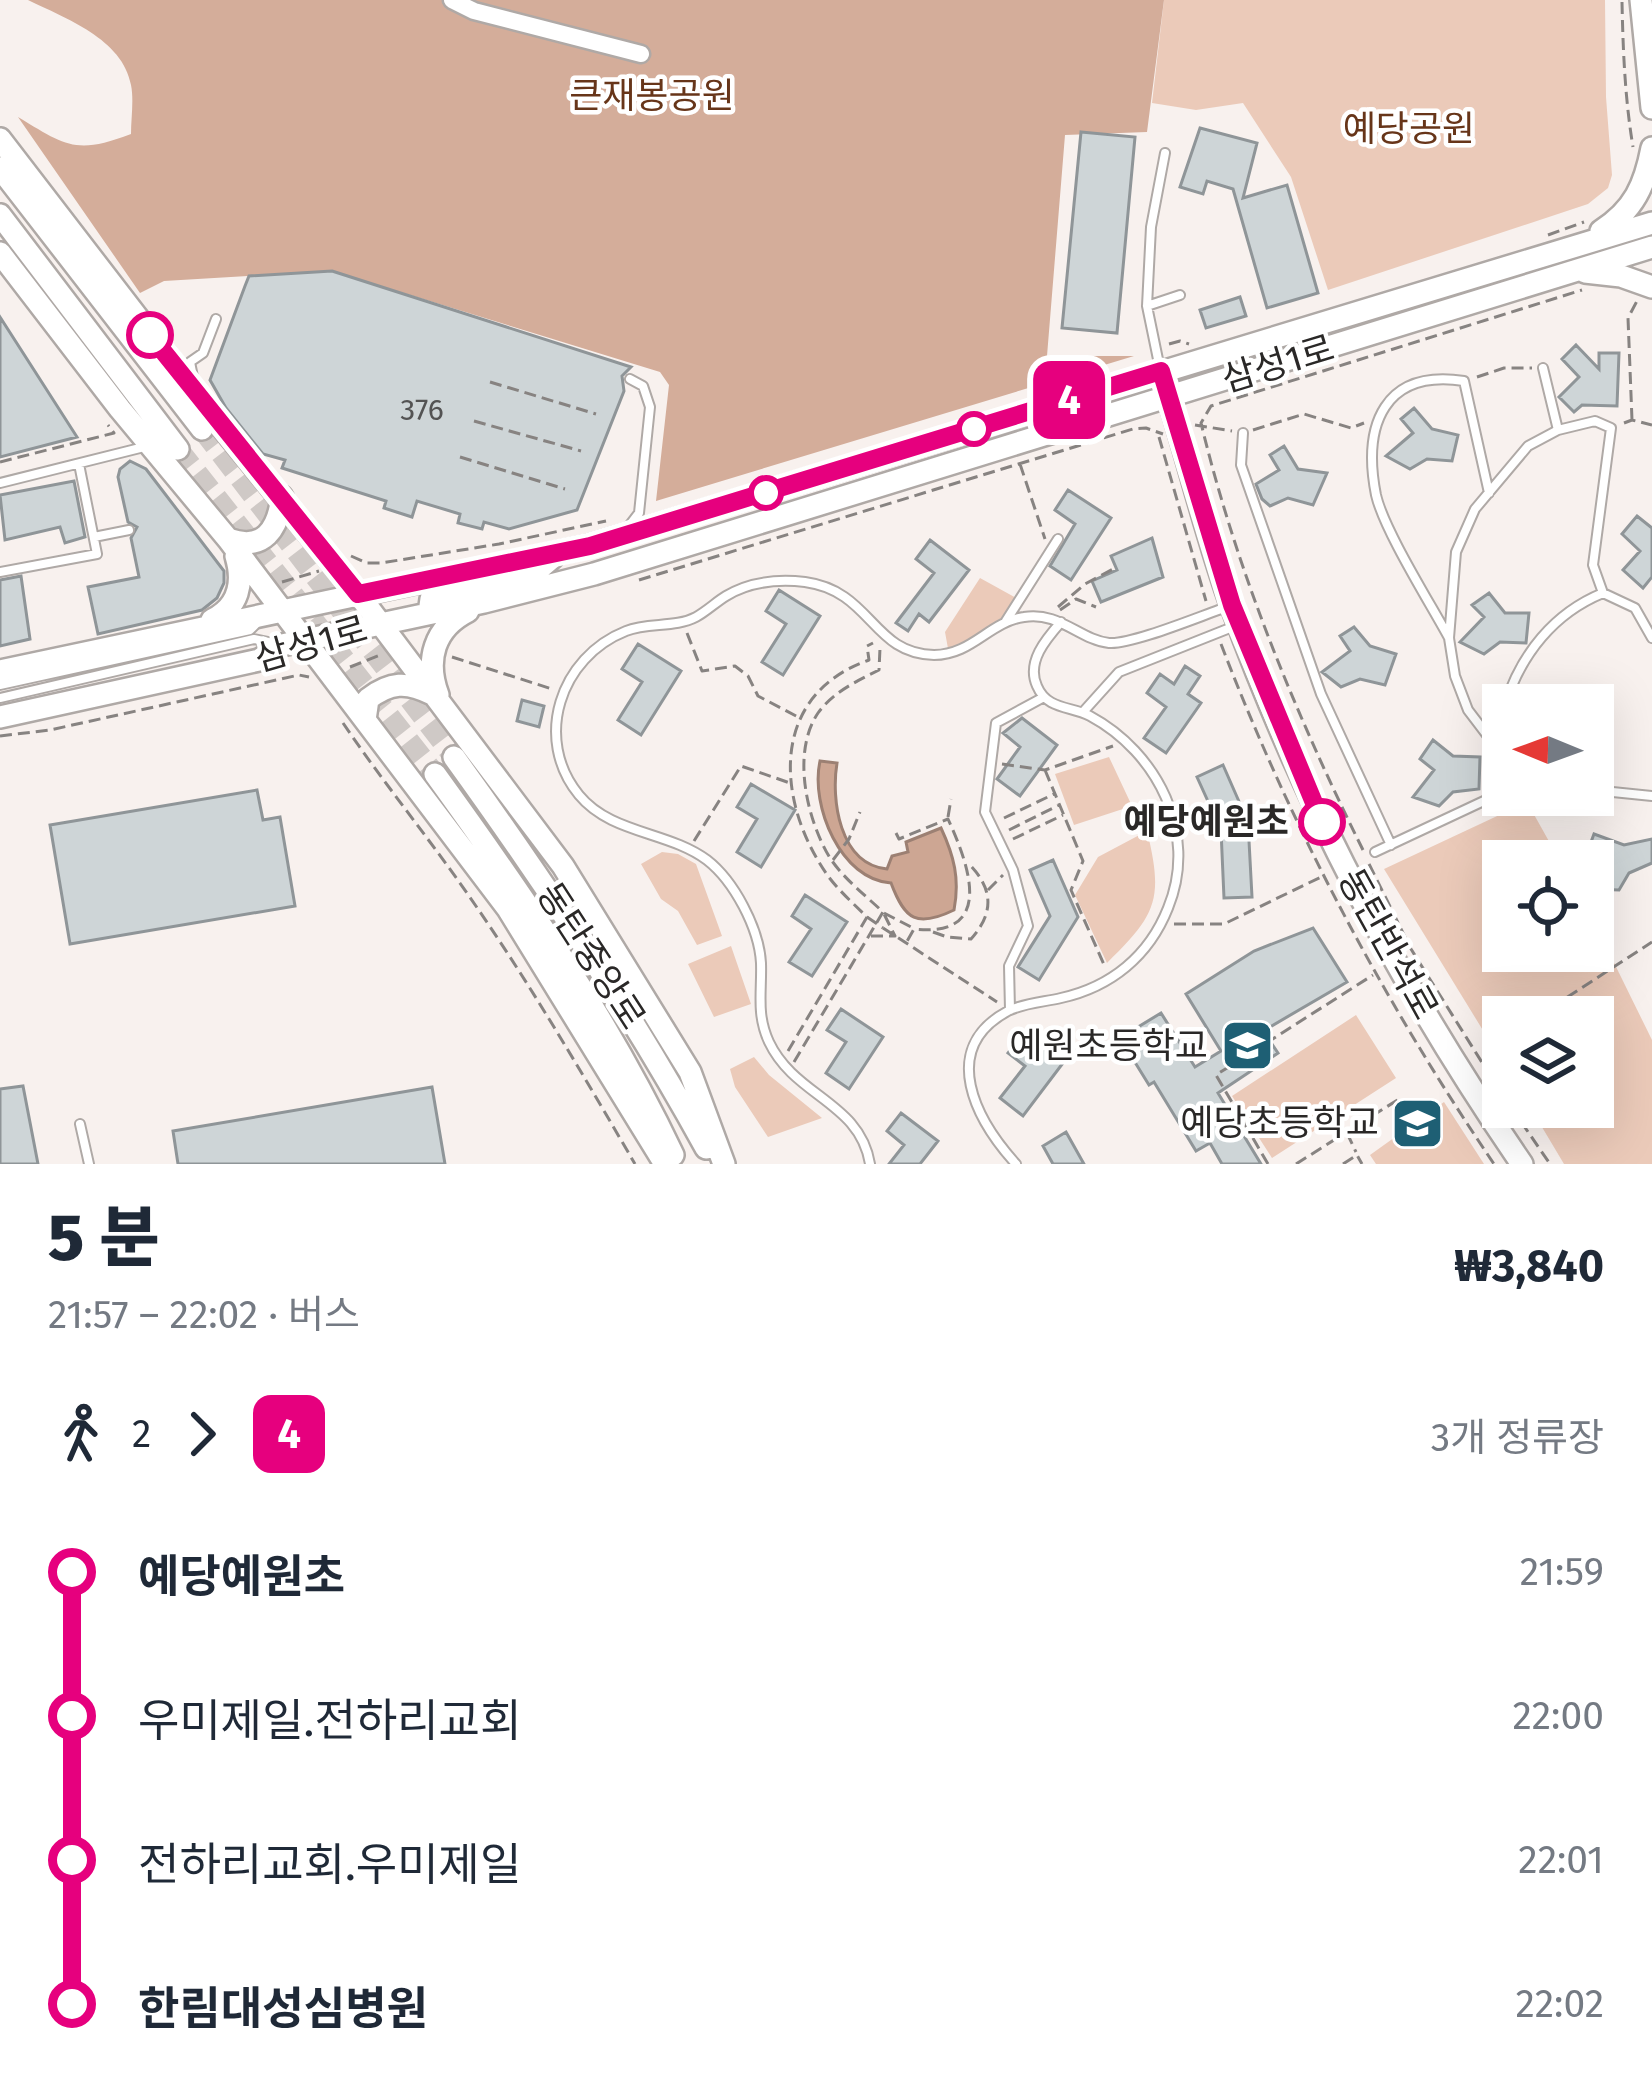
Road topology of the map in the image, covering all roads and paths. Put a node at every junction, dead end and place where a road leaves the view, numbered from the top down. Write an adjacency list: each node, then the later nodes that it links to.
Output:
1 (452, 0): 4 (street)
2 (1622, 0): 7 (path)
3 (1641, 0): 5 (street)
4 (641, 54)
5 (1652, 108)
6 (0, 139): 29 (street)
7 (1643, 148): 16 (street)
8 (1166, 153): 20 (lane)
9 (0, 168): 39 (street)
10 (0, 215): 45 (street)
11 (1600, 215): 13 (path)
12 (1652, 223): 16 (street, 삼성1로)
13 (1535, 238)
14 (1652, 247): 16 (street, 삼성1로)
15 (0, 253): 44 (street)
16 (1569, 261): 18 (street); 25 (street, 삼성1로); 30 (street, 삼성1로)
17 (1592, 287): 40 (path)
18 (1646, 291): 35 (path)
19 (1180, 295): 20 (lane)
20 (1148, 306): 25 (lane)
21 (216, 319): 29 (lane)
22 (1180, 341): 23 (path)
23 (1190, 345)
24 (1543, 368): 27 (path); 41 (lane)
25 (1161, 371): 30 (street, 동탄반석로); 57 (street, 삼성1로)
26 (630, 379): 55 (lane)
27 (1464, 381): 34 (lane); 53 (lane)
28 (490, 382): 32 (path)
29 (198, 396): 54 (street)
30 (1169, 397): 31 (street, 삼성1로); 40 (street, 동탄반석로)
31 (1130, 410): 40 (street); 71 (street, 삼성1로)
32 (596, 414)
33 (101, 415): 42 (path)
34 (1377, 418): 43 (path); 82 (lane)
35 (1631, 420): 37 (path); 38 (path)
36 (474, 421): 46 (path)
37 (1652, 425)
38 (1611, 428): 41 (lane); 69 (lane)
39 (202, 429)
40 (1180, 429): 43 (path); 50 (path); 75 (street, 동탄반석로); 143 (path)
41 (1558, 430): 53 (lane)
42 (114, 433): 44 (path); 48 (path)
43 (1243, 433): 122 (lane)
44 (140, 448): 49 (lane); 60 (street)
45 (178, 449)
46 (581, 451)
47 (460, 457): 52 (path)
48 (0, 462)
49 (79, 464): 51 (lane); 58 (lane)
50 (1020, 464): 61 (path); 67 (path)
51 (0, 483)
52 (565, 489)
53 (1490, 493): 82 (lane)
54 (282, 497): 60 (street); 63 (street)
55 (639, 513): 57 (lane); 64 (path)
56 (130, 530): 58 (lane)
57 (621, 536): 62 (street, 삼성1로)
58 (94, 537): 66 (lane)
59 (1058, 538): 61 (lane)
60 (228, 539): 68 (street); 80 (street)
61 (1049, 552): 77 (lane)
62 (558, 553): 70 (street, 삼성1로); 73 (street)
63 (340, 559): 64 (path); 64 (path); 68 (path); 70 (street)
64 (358, 560)
65 (1115, 568): 72 (path)
66 (0, 572)
67 (640, 580)
68 (265, 587): 74 (street)
69 (1603, 593): 83 (lane); 91 (lane)
70 (358, 594): 74 (street, 삼성1로); 79 (street)
71 (484, 602): 73 (street, 삼성1로); 96 (street)
72 (1096, 607)
73 (439, 611): 79 (street, 삼성1로)
74 (273, 613): 80 (street, 삼성1로); 84 (street); 88 (lane)
75 (1235, 615): 78 (lane); 97 (lane); 162 (street, 동탄반석로)
76 (682, 621): 81 (lane); 93 (lane); 101 (path)
77 (1006, 622): 78 (lane); 81 (lane)
78 (1061, 622): 94 (lane)
79 (380, 625): 84 (street, 삼성1로); 86 (street)
80 (189, 632): 88 (lane); 89 (street, 삼성1로)
81 (885, 635): 101 (path); 126 (path)
82 (1449, 638): 102 (lane)
83 (1652, 638)
84 (305, 640): 85 (street, 삼성1로); 90 (street)
85 (282, 645): 95 (lane); 99 (street, 삼성1로)
86 (398, 648): 90 (path); 96 (street)
87 (445, 655): 93 (path)
88 (133, 656): 92 (lane)
89 (0, 670)
90 (330, 674): 100 (street); 103 (path)
91 (1512, 684)
92 (0, 685)
93 (562, 692): 123 (lane)
94 (1044, 697): 97 (lane); 106 (lane)
95 (0, 698)
96 (437, 700): 100 (street); 155 (street)
97 (1083, 712): 104 (lane)
98 (339, 716): 152 (path)
99 (0, 717)
100 (365, 720): 153 (street)
101 (798, 720): 109 (path)
102 (1482, 730)
103 (0, 736)
104 (1126, 742): 107 (path); 132 (lane)
105 (454, 758): 155 (street, 동탄중앙로)
106 (989, 762): 107 (path); 119 (lane)
107 (1046, 770): 111 (path)
108 (435, 774): 154 (street)
109 (792, 783): 123 (path); 131 (path)
110 (1614, 792): 112 (lane)
111 (1054, 794): 115 (path); 119 (path)
112 (1652, 796)
113 (951, 799): 118 (path)
114 (1482, 802): 122 (lane)
115 (1059, 805): 117 (path); 121 (path)
116 (860, 812): 126 (path)
117 (1063, 815): 121 (path); 140 (path)
118 (948, 819): 120 (path); 125 (path)
119 (992, 824): 121 (lane)
120 (896, 833)
121 (999, 841): 127 (lane)
122 (1391, 845): 124 (lane)
123 (688, 850): 144 (lane)
124 (1376, 852)
125 (964, 860): 129 (path); 134 (path)
126 (832, 861): 130 (path)
127 (1011, 866): 129 (path); 142 (lane)
128 (1322, 877): 132 (path)
129 (987, 891): 134 (path)
130 (883, 912): 133 (path); 135 (path); 136 (path)
131 (866, 917): 136 (path, bridge); 144 (path)
132 (1160, 925): 140 (lane)
133 (914, 929): 134 (path); 138 (path)
134 (932, 931)
135 (870, 936): 136 (path); 145 (path)
136 (895, 936): 138 (path)
137 (1652, 942): 141 (path)
138 (906, 943): 142 (path)
139 (1375, 974): 158 (path)
140 (1110, 979): 142 (lane)
141 (1569, 996)
142 (1010, 1010): 157 (lane)
143 (1482, 1062)
144 (781, 1063): 145 (lane)
145 (788, 1073): 156 (lane)
146 (1399, 1099): 149 (path)
147 (80, 1124): 151 (lane)
148 (1525, 1128): 163 (path)
149 (1346, 1132): 150 (path); 159 (path)
150 (1357, 1155): 160 (path); 161 (path)
151 (89, 1164)
152 (635, 1164)
153 (665, 1164)
154 (677, 1164)
155 (719, 1164)
156 (870, 1164)
157 (1016, 1164)
158 (1268, 1164)
159 (1296, 1164)
160 (1343, 1164)
161 (1363, 1164)
162 (1522, 1164)
163 (1550, 1164)

